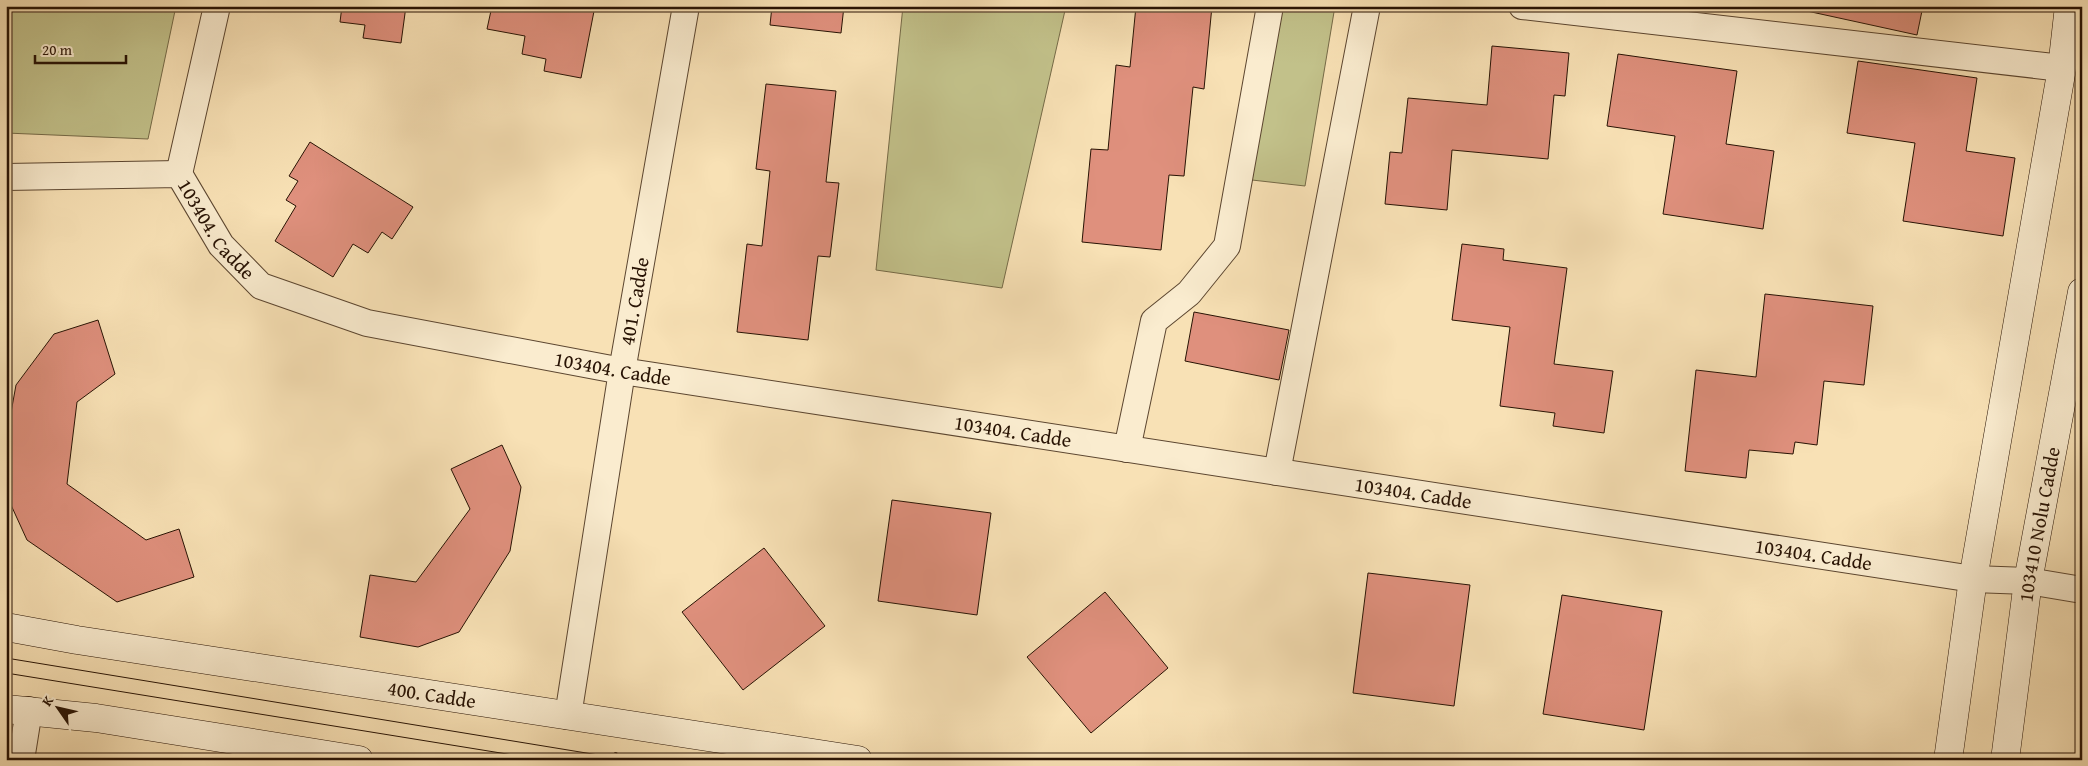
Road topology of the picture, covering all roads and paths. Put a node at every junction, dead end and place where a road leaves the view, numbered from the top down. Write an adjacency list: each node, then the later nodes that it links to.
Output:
1 (217, 6): 9 (street)
2 (686, 6): 12 (street, 401. Cadde)
3 (1270, 6): 13 (street)
4 (1367, 6): 14 (street)
5 (1522, 6): 7 (street)
6 (2069, 6): 8 (street)
7 (1698, 16): 8 (street)
8 (2062, 68): 15 (street)
9 (179, 174): 10 (street, 103404. Cadde); 12 (street, 103404. Cadde)
10 (6, 177)
11 (2082, 292): 16 (street, 103410 Nolu Cadde)
12 (622, 371): 13 (street, 103404. Cadde); 20 (street, 401. Cadde)
13 (1127, 449): 14 (street, 103404. Cadde)
14 (1278, 472): 15 (street, 103404. Cadde)
15 (1973, 578): 16 (street, 103404. Cadde); 25 (street)
16 (2028, 581): 17 (street, 103404. Cadde); 21 (street, 103410 Nolu Cadde)
17 (2082, 590)
18 (6, 627): 20 (street, 400. Cadde)
19 (18, 710): 22 (street); 23 (street)
20 (568, 716): 24 (street, 400. Cadde)
21 (2008, 754)
22 (21, 760)
23 (359, 760)
24 (858, 760)
25 (1948, 760)

